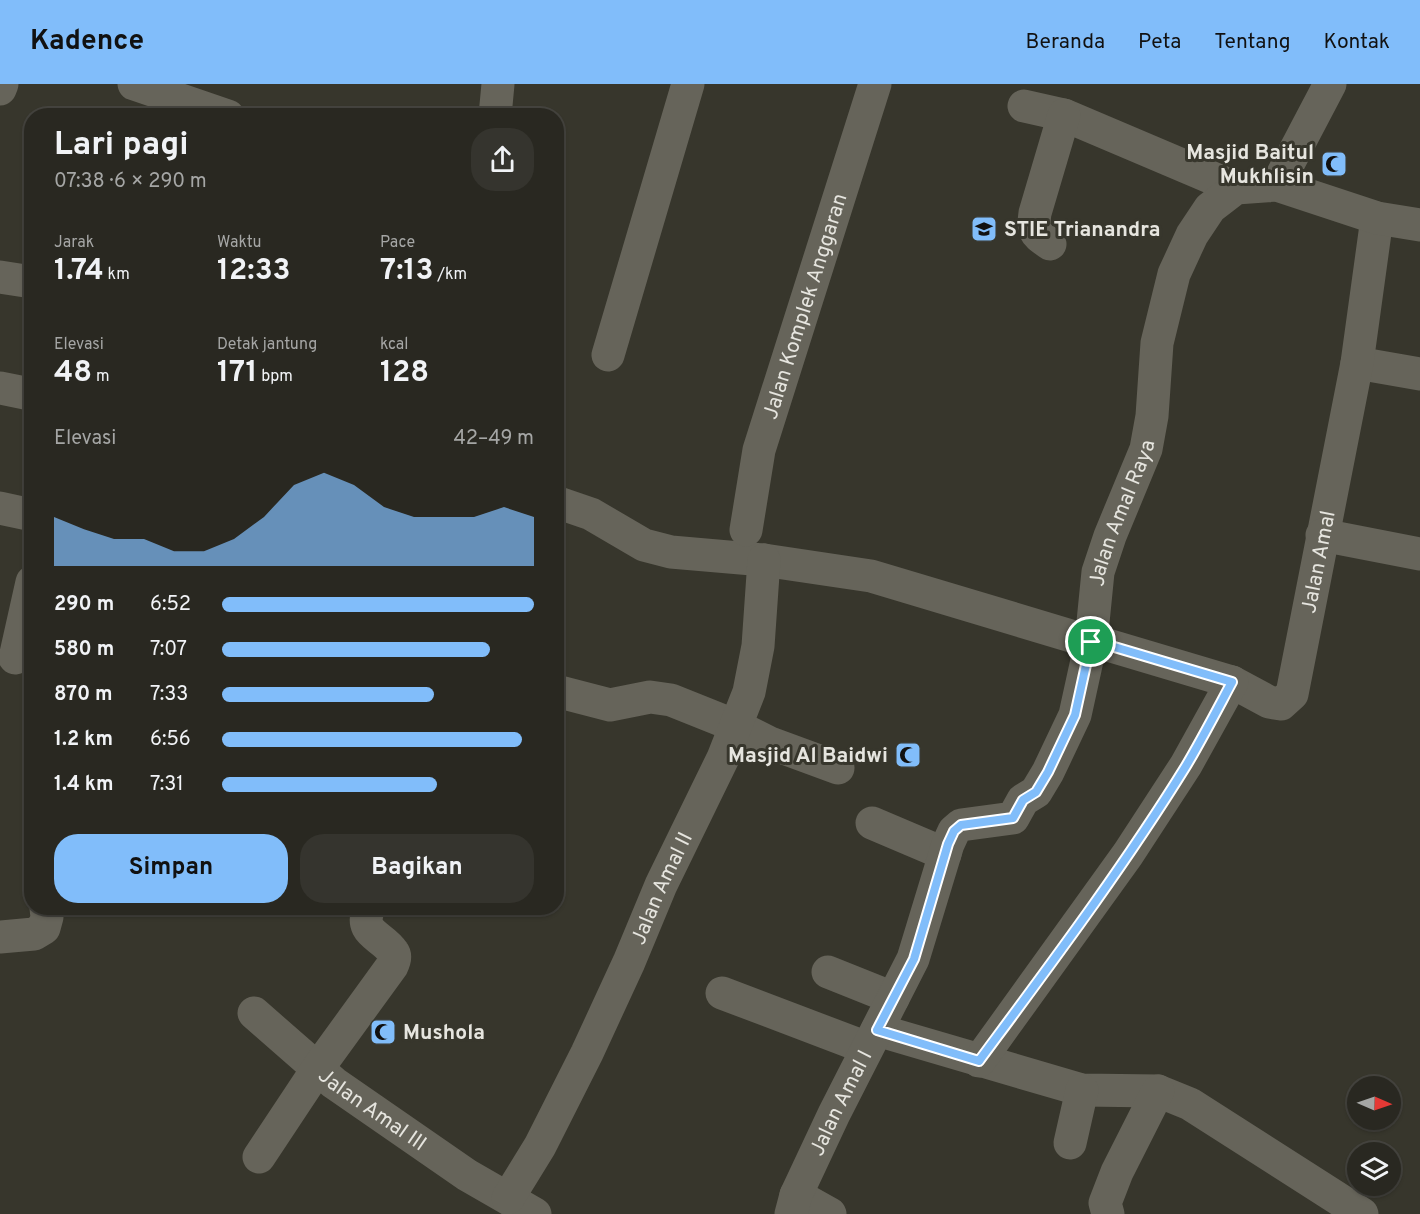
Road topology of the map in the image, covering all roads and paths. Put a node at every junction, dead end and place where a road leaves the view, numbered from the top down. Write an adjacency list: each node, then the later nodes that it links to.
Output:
1 (3, 84): 7 (street)
2 (134, 84): 9 (street)
3 (498, 84): 10 (street)
4 (688, 84): 19 (street)
5 (875, 84): 25 (street, Jalan Komplek Anggaran)
6 (1330, 84): 12 (street)
7 (0, 90)
8 (1024, 106): 11 (street)
9 (204, 108)
10 (496, 108)
11 (1064, 116): 13 (street); 16 (street)
12 (1277, 185): 13 (street); 14 (street)
13 (1236, 188): 30 (street, Jalan Amal Raya)
14 (1377, 218): 15 (street); 20 (street, Jalan Amal)
15 (1420, 225)
16 (1050, 244)
17 (0, 277): 18 (street)
18 (24, 281)
19 (608, 355)
20 (1357, 363): 21 (street); 26 (street, Jalan Amal)
21 (1420, 374)
22 (564, 505): 28 (street)
23 (0, 508): 24 (street)
24 (24, 514)
25 (746, 530)
26 (1322, 535): 27 (street); 32 (street, Jalan Amal)
27 (1420, 554)
28 (764, 560): 30 (street); 34 (street, Jalan Amal II)
29 (24, 618): 31 (street)
30 (1091, 642): 32 (street, Jalan Amal); 37 (street, Jalan Amal I)
31 (15, 658)
32 (1232, 682): 46 (street)
33 (564, 693): 34 (street)
34 (736, 726): 35 (street); 53 (street, Jalan Amal II)
35 (838, 768)
36 (873, 823): 37 (street)
37 (945, 854): 43 (street, Jalan Amal I)
38 (47, 915): 40 (street)
39 (367, 915): 47 (street, Jalan Amal III)
40 (0, 937)
41 (828, 972): 43 (street)
42 (722, 993): 45 (street)
43 (893, 998): 45 (street, Jalan Amal I)
44 (254, 1013): 47 (street)
45 (872, 1039): 46 (street); 52 (street, Jalan Amal I)
46 (979, 1061): 48 (street)
47 (318, 1068): 51 (street); 53 (street, Jalan Amal III)
48 (1082, 1090): 49 (street); 50 (street)
49 (1158, 1091): 55 (street); 56 (street)
50 (1070, 1143)
51 (259, 1157)
52 (793, 1204): 54 (street)
53 (522, 1206)
54 (830, 1214)
55 (1108, 1214)
56 (1362, 1214)

